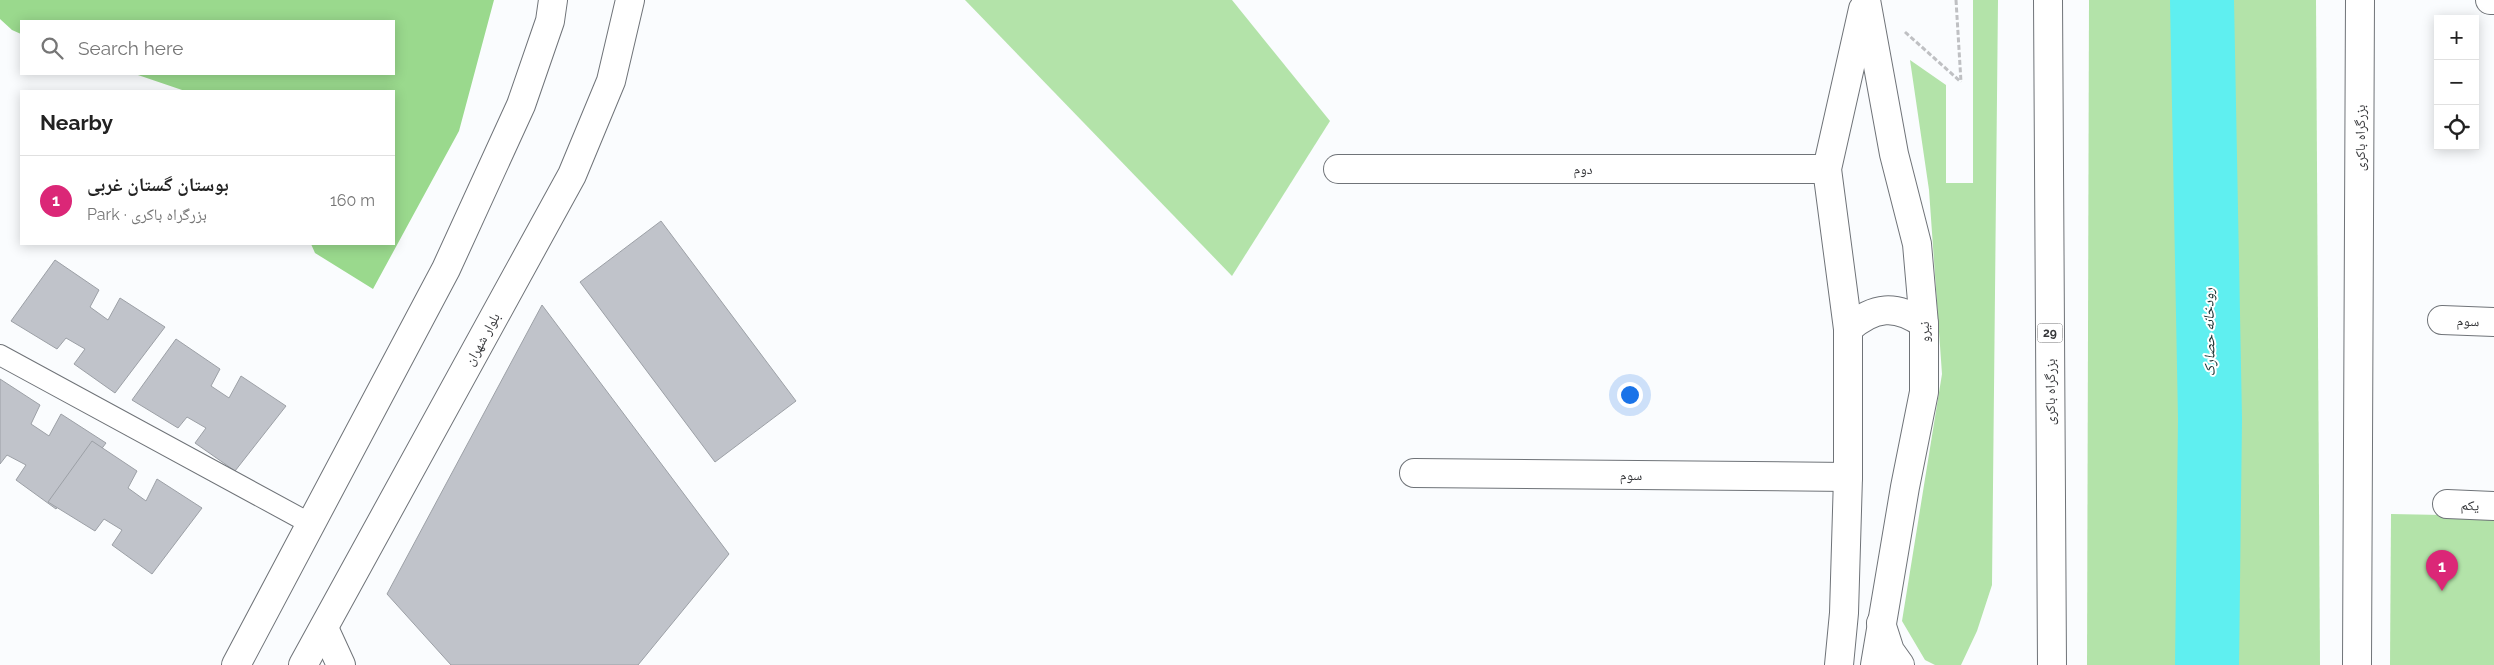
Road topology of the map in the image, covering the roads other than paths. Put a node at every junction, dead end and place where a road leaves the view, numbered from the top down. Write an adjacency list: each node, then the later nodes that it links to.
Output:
1 (553, 0): 17 (main road)
2 (630, 0): 19 (main road, بلوار شهران)
3 (1866, 0): 7 (main road, نیرو); 10 (main road, نیرو)
4 (2048, 0): 20 (main road, بزرگراه باکری / 29)
5 (2360, 0): 27 (main road, بزرگراه باکری)
6 (1338, 169): 7 (main road, دوم)
7 (1827, 169): 11 (main road, نیرو)
8 (2442, 320): 9 (main road, سوم)
9 (2494, 322)
10 (1924, 324): 11 (main road); 18 (main road, نیرو)
11 (1848, 329): 14 (main road, نیرو)
12 (0, 355): 17 (lane)
13 (1414, 473): 14 (main road, سوم)
14 (1848, 477): 24 (main road, نیرو)
15 (2447, 504): 16 (main road, یکم)
16 (2494, 506)
17 (311, 524): 21 (main road)
18 (1881, 623): 25 (main road, نیرو); 26 (main road)
19 (324, 628): 22 (main road, بلوار شهران); 23 (main road)
20 (2047, 658)
21 (236, 665)
22 (303, 665)
23 (341, 665)
24 (1839, 665)
25 (1875, 665)
26 (1900, 665)
27 (2357, 665)

